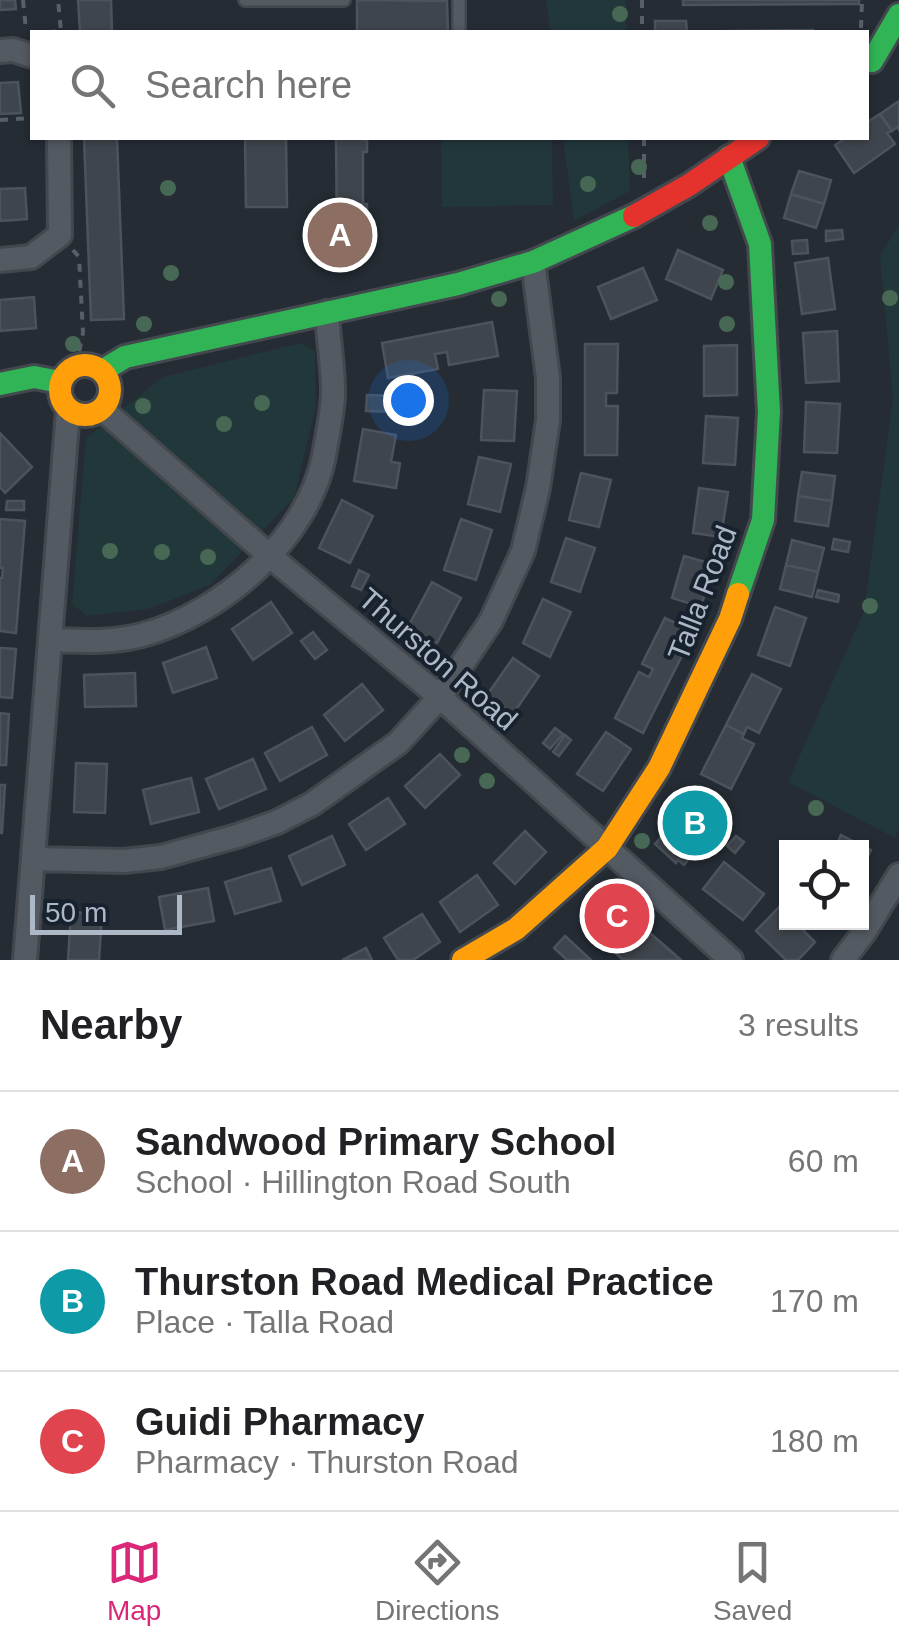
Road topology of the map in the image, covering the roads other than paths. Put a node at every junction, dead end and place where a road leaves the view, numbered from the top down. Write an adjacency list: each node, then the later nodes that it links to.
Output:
1 (245, 0): 2 (lane)
2 (344, 0)
3 (459, 0): 5 (lane)
4 (899, 15): 9 (street)
5 (459, 30)
6 (899, 46): 9 (street)
7 (0, 50): 8 (street)
8 (30, 56)
9 (869, 63)
10 (59, 140): 13 (street)
11 (755, 140): 12 (street)
12 (729, 158): 14 (street); 24 (street, Talla Road)
13 (0, 260)
14 (532, 262): 15 (street); 23 (street)
15 (328, 312): 16 (street); 21 (street)
16 (102, 371): 17 (street); 20 (street)
17 (68, 374): 18 (street); 19 (street)
18 (0, 384)
19 (68, 410): 20 (street); 22 (street)
20 (102, 410): 21 (street, Thurston Road)
21 (270, 556): 22 (street); 23 (street, Thurston Road)
22 (52, 640): 25 (street)
23 (440, 697): 24 (street, Thurston Road); 25 (street)
24 (607, 848): 28 (street, Talla Road); 29 (street, Thurston Road)
25 (34, 859): 27 (street)
26 (899, 874): 30 (street)
27 (25, 960)
28 (464, 960)
29 (731, 960)
30 (844, 960)

